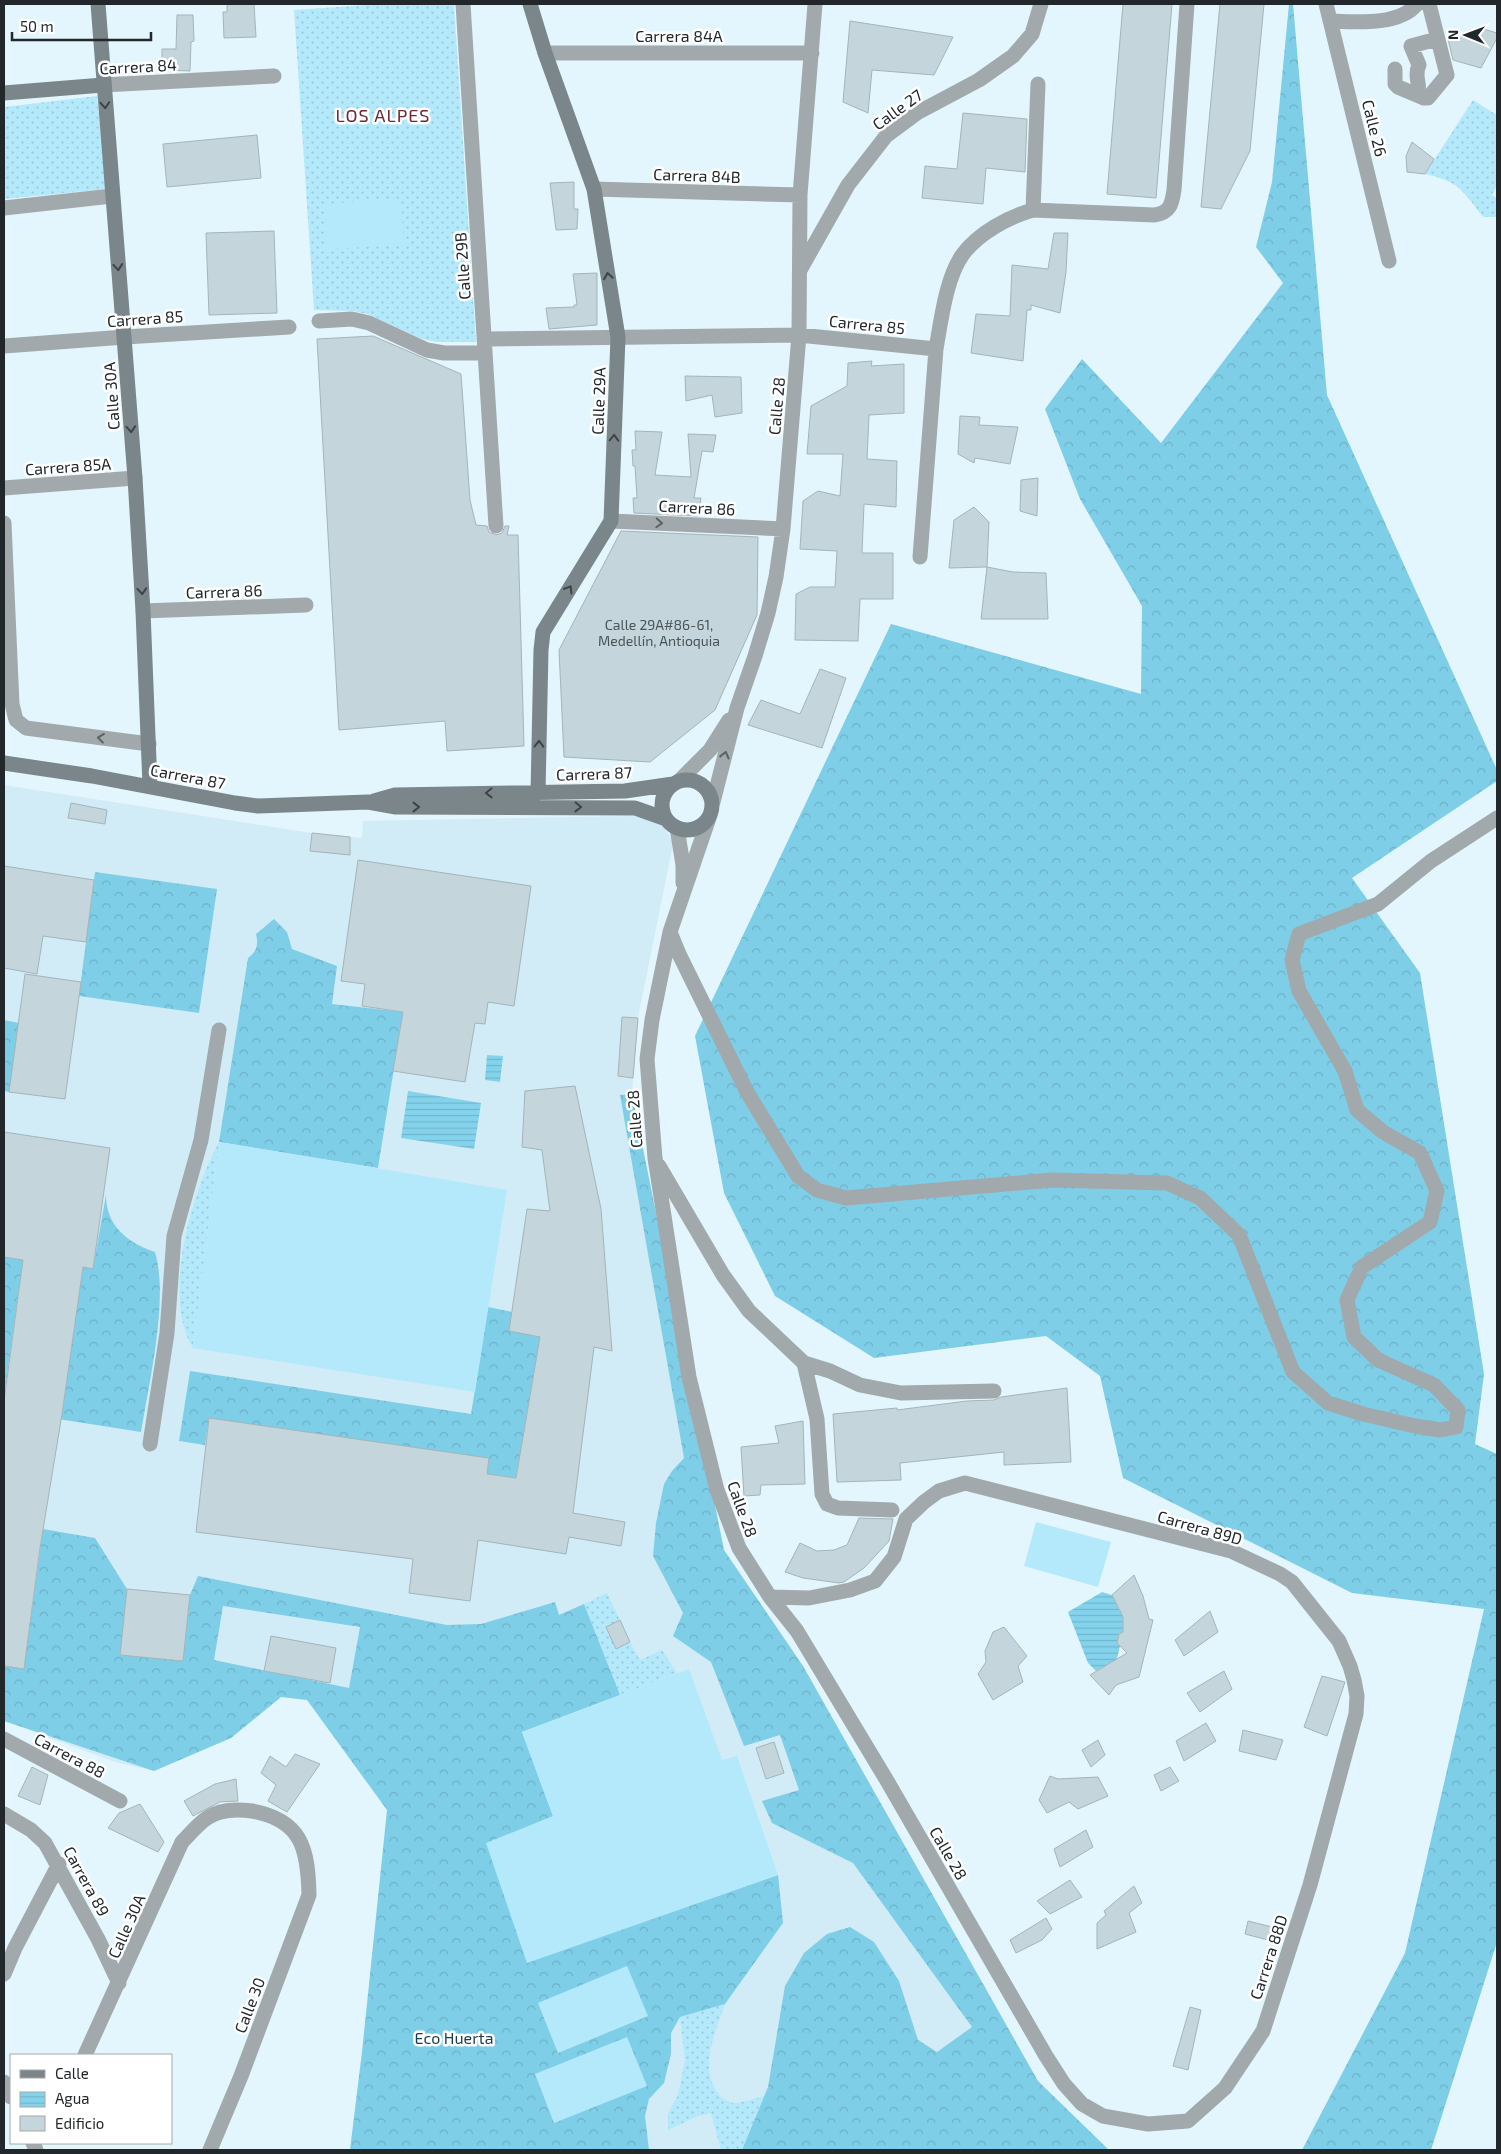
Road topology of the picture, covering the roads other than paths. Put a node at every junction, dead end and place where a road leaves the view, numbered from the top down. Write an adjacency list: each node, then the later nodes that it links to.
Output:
1 (98, 4): 19 (street, Calle 30A)
2 (462, 4): 35 (street, Calle 29B)
3 (530, 4): 12 (street, Calle 29A)
4 (815, 4): 13 (street, Calle 28)
5 (1041, 4): 28 (street, Calle 27)
6 (1187, 4): 26 (street)
7 (1326, 4): 10 (street, Calle 26)
8 (1417, 4): 10 (street)
9 (1429, 4): 11 (street)
10 (1330, 21): 27 (street, Calle 26)
11 (1437, 38): 14 (street); 15 (street)
12 (545, 53): 13 (street, Carrera 84A); 22 (street, Calle 29A)
13 (812, 53): 23 (street, Calle 28)
14 (1442, 56): 15 (street); 21 (street)
15 (1419, 64): 21 (street)
16 (1395, 69): 21 (street)
17 (274, 76): 19 (street, Carrera 84)
18 (1038, 84): 26 (street)
19 (103, 85): 20 (street, Carrera 84); 24 (street, Calle 30A, one-way to 24)
20 (4, 93)
21 (1417, 94)
22 (594, 189): 23 (street, Carrera 84B); 33 (street, Calle 29A, one-way to 22)
23 (800, 195): 28 (street, Calle 28)
24 (112, 196): 25 (street); 32 (street, Calle 30A, one-way to 32)
25 (4, 208)
26 (1033, 210): 36 (street)
27 (1389, 262)
28 (799, 272): 31 (street, Calle 28)
29 (319, 321): 35 (street, Carrera 85)
30 (289, 327): 32 (street, Carrera 85)
31 (799, 335): 33 (street, Carrera 85); 36 (street, Carrera 85); 42 (street, Calle 28)
32 (125, 337): 34 (street, Carrera 85); 37 (street, Calle 30A, one-way to 37)
33 (618, 337): 35 (street, Carrera 85); 39 (street, Calle 29A, one-way to 33)
34 (4, 346)
35 (484, 346): 41 (street, Calle 29B)
36 (936, 349): 43 (street)
37 (135, 478): 38 (street, Carrera 85A); 45 (street, Calle 30A, one-way to 45)
38 (4, 488)
39 (611, 521): 42 (street, Carrera 86, one-way to 42); 51 (street, Calle 29A, one-way to 39)
40 (4, 523): 47 (street, one-way to 40)
41 (496, 526)
42 (783, 529): 46 (street, Calle 28)
43 (920, 557)
44 (306, 605): 45 (street, Carrera 86)
45 (143, 611): 47 (street, Calle 30A)
46 (737, 708): 49 (street); 53 (street, Calle 28, one-way to 46)
47 (149, 744): 50 (street, Calle 30A)
48 (4, 763): 50 (street, Carrera 87)
49 (676, 782): 51 (street, Carrera 87); 53 (street); 56 (street)
50 (150, 786): 52 (street, Carrera 87)
51 (538, 792): 52 (street, Carrera 87, one-way to 52)
52 (368, 802): 56 (street, Carrera 87, one-way to 56)
53 (713, 802): 54 (street)
54 (709, 818): 56 (street); 57 (street, Calle 28)
55 (1497, 818): 58 (street)
56 (671, 823): 57 (street)
57 (682, 897): 58 (street, Calle 28)
58 (670, 932): 60 (street, Calle 28)
59 (219, 1030): 63 (street)
60 (655, 1158): 61 (street); 65 (street, Calle 28)
61 (804, 1362): 62 (street); 64 (street)
62 (994, 1391)
63 (150, 1444)
64 (892, 1510)
65 (770, 1598): 66 (street, Carrera 89D); 77 (street, Calle 28)
66 (1357, 1696): 77 (street, Carrera 88D)
67 (4, 1740): 68 (street, Carrera 88)
68 (120, 1801)
69 (4, 1814): 71 (street, Carrera 89)
70 (207, 1818): 73 (street, Calle 30A); 78 (street, Calle 30)
71 (59, 1864): 72 (street); 73 (street, Carrera 89)
72 (4, 1974)
73 (119, 1983): 74 (street, Calle 30A)
74 (85, 2054)
75 (4, 2082): 76 (street)
76 (10, 2095)
77 (1103, 2116)
78 (210, 2150)

